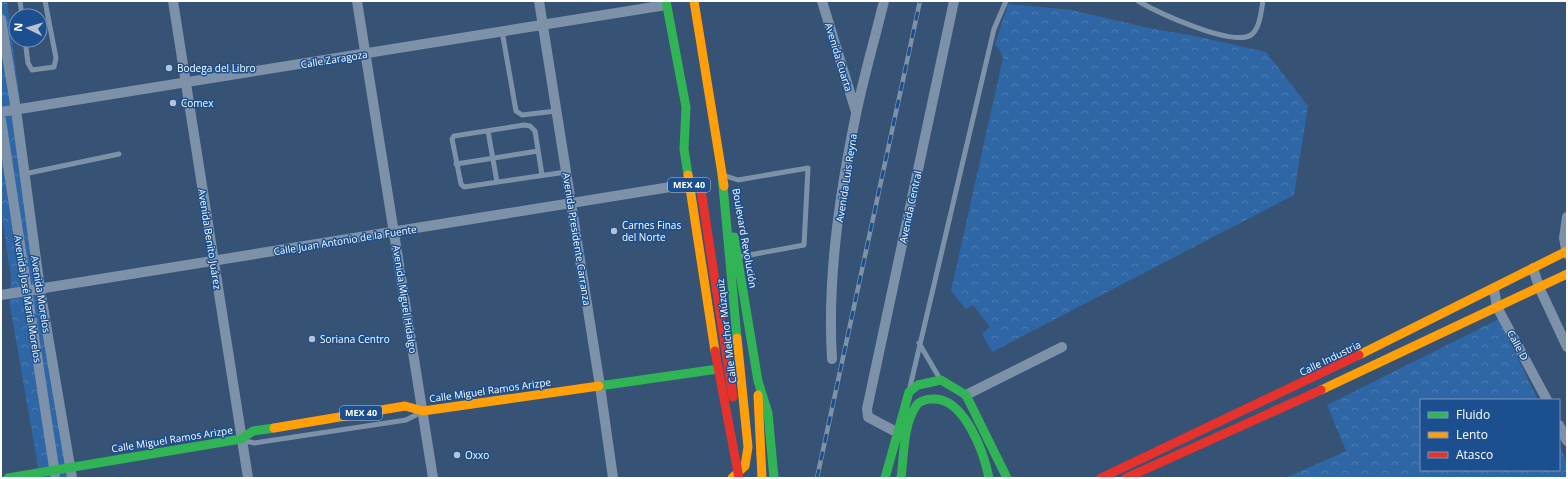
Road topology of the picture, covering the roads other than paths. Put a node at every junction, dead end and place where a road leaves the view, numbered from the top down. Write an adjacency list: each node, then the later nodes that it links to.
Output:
1 (173, 1): 18 (street, Avenida Benito Juárez)
2 (357, 1): 17 (street, Avenida Miguel Hidalgo)
3 (539, 1): 14 (street, Avenida Presidente Carranza)
4 (694, 1): 34 (main road, Boulevard Revolución / MEX 40)
5 (884, 1): 23 (street, Avenida Luis Reyna)
6 (954, 1): 67 (street, Avenida Central)
7 (1006, 1): 52 (lane)
8 (1138, 1): 9 (lane)
9 (1263, 1)
10 (822, 2): 23 (street, Avenida Cuarta)
11 (666, 3): 14 (street, Calle Zaragoza); 19 (main road, MEX 40)
12 (48, 17): 16 (lane)
13 (1, 19): 20 (street, Avenida Morelos)
14 (543, 25): 15 (street, Calle Zaragoza); 21 (street, Avenida Presidente Carranza)
15 (502, 31): 17 (street, Calle Zaragoza); 21 (lane)
16 (26, 48)
17 (365, 53): 18 (street, Calle Zaragoza); 40 (street, Avenida Miguel Hidalgo)
18 (186, 82): 20 (street, Calle Zaragoza); 43 (street, Avenida Benito Juárez)
19 (686, 107): 26 (main road); 37 (main road, MEX 40)
20 (16, 110): 22 (street, Calle Zaragoza); 32 (street, Avenida Morelos)
21 (556, 111): 31 (street, Avenida Presidente Carranza)
22 (1, 112)
23 (857, 113): 55 (street, Avenida Luis Reyna)
24 (1, 120): 49 (street, Avenida José María Morelos)
25 (488, 131): 27 (lane); 29 (lane); 30 (lane)
26 (694, 150)
27 (538, 151): 29 (lane); 33 (lane)
28 (119, 154): 32 (lane)
29 (493, 157): 30 (lane); 36 (lane)
30 (456, 164): 36 (lane)
31 (566, 172): 33 (lane); 38 (street, Avenida Presidente Carranza)
32 (24, 174): 47 (street, Avenida Morelos)
33 (542, 175): 36 (lane)
34 (722, 175): 42 (main road, Boulevard Revolución); 42 (lane); 73 (main road, Calle Melchor Múzquiz / MEX 40)
35 (699, 180): 63 (main road)
36 (497, 182)
37 (689, 184): 38 (street, Calle Juan Antonio de la Fuente); 56 (main road, MEX 40)
38 (570, 203): 40 (street, Calle Juan Antonio de la Fuente); 59 (street, Avenida Presidente Carranza)
39 (1567, 217): 41 (street)
40 (394, 232): 43 (street, Calle Juan Antonio de la Fuente); 65 (street, Avenida Miguel Hidalgo)
41 (1567, 253): 44 (main road, Calle Industria)
42 (738, 257): 58 (main road, Boulevard Revolución)
43 (214, 261): 47 (street, Calle Juan Antonio de la Fuente); 69 (street, Avenida Benito Juárez)
44 (1533, 268): 46 (street); 48 (main road, Calle Industria)
45 (1567, 274): 46 (main road)
46 (1539, 287): 51 (main road); 54 (street)
47 (40, 289): 49 (street, Calle Juan Antonio de la Fuente); 71 (street, Avenida Morelos)
48 (1494, 289): 51 (street, Calle D); 85 (main road, Calle Industria)
49 (26, 291): 50 (street, Calle Juan Antonio de la Fuente); 72 (street, Avenida José María Morelos)
50 (1, 295)
51 (1497, 307): 61 (main road); 64 (street, Calle D)
52 (919, 343): 57 (lane); 60 (lane)
53 (1062, 347): 62 (street)
54 (1567, 347)
55 (832, 359)
56 (718, 369): 59 (main road, Calle Miguel Ramos Arizpe / MEX 40); 73 (main road, MEX 40)
57 (941, 380): 60 (main road); 62 (main road)
58 (758, 381): 79 (main road); 80 (main road, Boulevard Revolución)
59 (600, 386): 65 (main road, Calle Miguel Ramos Arizpe / MEX 40); 78 (street, Avenida Presidente Carranza)
60 (909, 392): 67 (main road)
61 (1313, 394): 86 (main road); 87 (main road)
62 (966, 395): 84 (main road)
63 (733, 396)
64 (1546, 399)
65 (423, 411): 69 (lane); 69 (main road, Calle Miguel Ramos Arizpe / MEX 40); 77 (street, Avenida Miguel Hidalgo)
66 (1560, 427): 70 (street)
67 (897, 433): 68 (street); 81 (main road)
68 (908, 438): 82 (main road); 83 (main road)
69 (241, 439): 71 (main road, Calle Miguel Ramos Arizpe / MEX 40); 76 (street, Avenida Benito Juárez)
70 (1567, 441)
71 (70, 467): 72 (main road, Calle Miguel Ramos Arizpe / MEX 40); 75 (street, Avenida Morelos)
72 (55, 474): 74 (main road, Calle Miguel Ramos Arizpe / MEX 40)
73 (736, 476)
74 (8, 478)
75 (72, 478)
76 (248, 478)
77 (433, 478)
78 (613, 478)
79 (762, 478)
80 (774, 478)
81 (886, 478)
82 (900, 478)
83 (989, 478)
84 (1008, 478)
85 (1101, 478)
86 (1126, 478)
87 (1149, 478)

